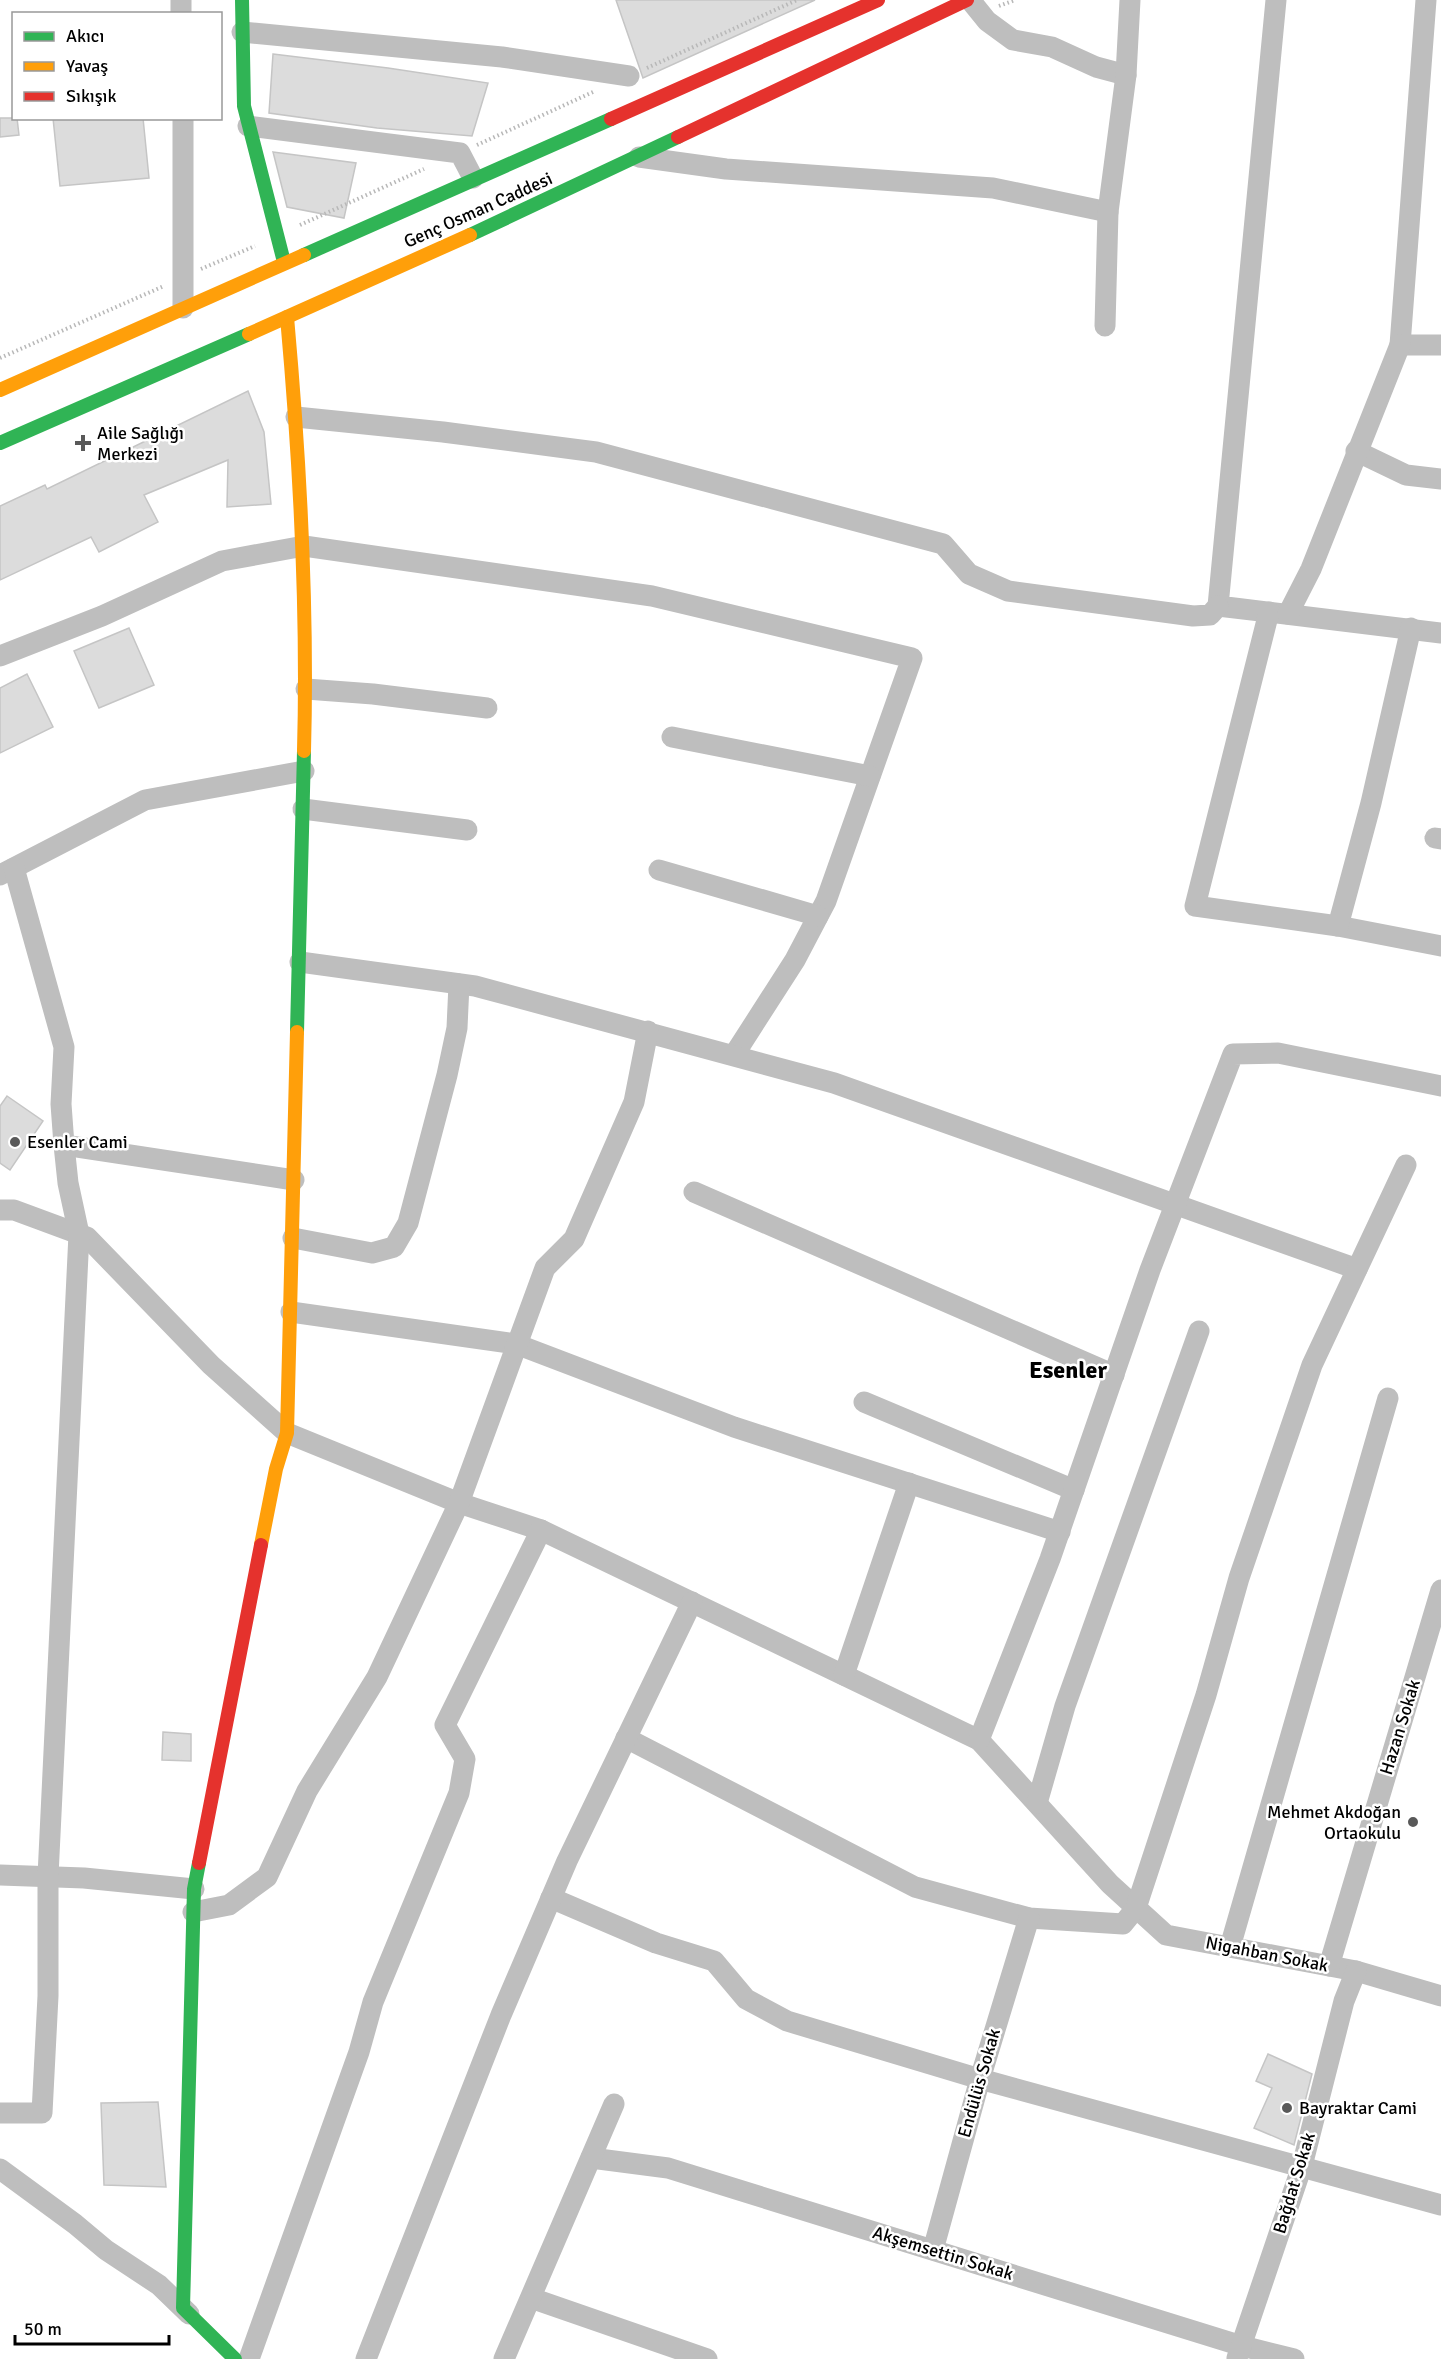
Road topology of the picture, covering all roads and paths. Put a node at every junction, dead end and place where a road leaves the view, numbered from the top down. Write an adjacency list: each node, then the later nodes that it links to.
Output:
1 (242, 0): 8 (street)
2 (797, 0): 10 (path)
3 (878, 0): 17 (street, Genç Osman Caddesi)
4 (969, 0): 9 (street); 15 (street, Genç Osman Caddesi)
5 (1130, 0): 9 (street)
6 (1276, 0): 34 (street)
7 (1426, 0): 25 (street)
8 (242, 32): 10 (street); 13 (street)
9 (1126, 75): 18 (street)
10 (629, 76)
11 (597, 90): 14 (path)
12 (183, 120): 21 (street)
13 (248, 126): 14 (street); 19 (street)
14 (460, 153): 17 (street)
15 (638, 157): 18 (street); 23 (street, Genç Osman Caddesi)
16 (427, 168): 19 (path)
17 (473, 178): 20 (street, Genç Osman Caddesi)
18 (1108, 212): 24 (street)
19 (277, 236): 20 (street); 21 (path)
20 (284, 262): 22 (street, Genç Osman Caddesi)
21 (184, 277): 22 (street); 27 (path)
22 (183, 308): 28 (street, Genç Osman Caddesi)
23 (287, 317): 29 (street); 30 (street, Genç Osman Caddesi)
24 (1105, 326)
25 (1400, 345): 26 (street); 31 (street)
26 (1441, 345)
27 (0, 358)
28 (0, 390)
29 (296, 417): 33 (street); 34 (street)
30 (0, 442)
31 (1356, 451): 32 (street); 35 (street)
32 (1441, 479)
33 (304, 546): 38 (street); 39 (street); 43 (street)
34 (1218, 606): 35 (street)
35 (1279, 613): 36 (street); 49 (street)
36 (1411, 628): 37 (street); 49 (street)
37 (1441, 633)
38 (0, 656)
39 (306, 689): 40 (street); 42 (street)
40 (487, 708)
41 (672, 736): 43 (street)
42 (304, 771): 44 (street); 47 (street)
43 (870, 776): 48 (street)
44 (303, 809): 45 (street); 51 (street)
45 (466, 830)
46 (658, 870): 48 (street)
47 (7, 872): 56 (street)
48 (818, 916): 54 (street)
49 (1338, 927): 50 (street)
50 (1441, 946)
51 (300, 962): 52 (street); 58 (street)
52 (459, 984): 53 (street); 63 (street)
53 (648, 1031): 54 (street); 67 (street)
54 (734, 1055): 60 (street)
55 (1441, 1086): 60 (street)
56 (64, 1144): 58 (street); 62 (street)
57 (1406, 1165): 64 (street)
58 (294, 1180): 63 (street)
59 (694, 1192): 68 (street)
60 (1175, 1203): 64 (street); 68 (street)
61 (0, 1210): 62 (street)
62 (79, 1234): 71 (street); 85 (street)
63 (293, 1238): 65 (street)
64 (1357, 1269): 88 (street)
65 (291, 1312): 67 (street); 71 (street)
66 (1199, 1331): 83 (street)
67 (516, 1344): 72 (street); 74 (street)
68 (1114, 1375): 73 (street)
69 (1388, 1398): 91 (street)
70 (864, 1402): 73 (street)
71 (287, 1433): 74 (street); 86 (street)
72 (909, 1483): 76 (street); 80 (street)
73 (1074, 1490): 76 (street)
74 (459, 1503): 75 (street); 89 (street)
75 (541, 1530): 78 (street); 107 (street)
76 (1059, 1532): 82 (street)
77 (1441, 1590): 79 (street, Hazan Sokak)
78 (692, 1602): 80 (street); 81 (street)
79 (1438, 1615): 92 (street, Hazan Sokak)
80 (844, 1675): 82 (street)
81 (626, 1738): 87 (street); 90 (street)
82 (979, 1740): 83 (street, Nigahban Sokak)
83 (1037, 1803): 88 (street, Nigahban Sokak)
84 (0, 1875): 85 (street)
85 (48, 1876): 86 (street); 97 (street)
86 (194, 1889): 89 (street)
87 (551, 1898): 95 (street); 108 (street)
88 (1136, 1908): 90 (street); 91 (street, Nigahban Sokak)
89 (193, 1912): 104 (street)
90 (1029, 1918): 95 (street, Endülüs Sokak)
91 (1230, 1947): 92 (street, Nigahban Sokak)
92 (1329, 1966): 93 (street, Nigahban Sokak)
93 (1356, 1971): 94 (street, Nigahban Sokak); 99 (street, Bağdat Sokak)
94 (1441, 1996)
95 (980, 2079): 99 (street); 102 (street, Endülüs Sokak)
96 (614, 2104): 98 (street)
97 (0, 2115)
98 (591, 2158): 102 (street, Akşemsettin Sokak); 103 (street)
99 (1302, 2166): 101 (street); 105 (street, Bağdat Sokak)
100 (0, 2169): 104 (street)
101 (1441, 2205)
102 (933, 2250): 105 (street, Akşemsettin Sokak)
103 (531, 2298): 109 (street); 110 (street)
104 (183, 2308): 106 (street)
105 (1240, 2352): 111 (street, Akşemsettin Sokak)
106 (230, 2353)
107 (249, 2359)
108 (366, 2359)
109 (504, 2359)
110 (707, 2359)
111 (1294, 2359)

